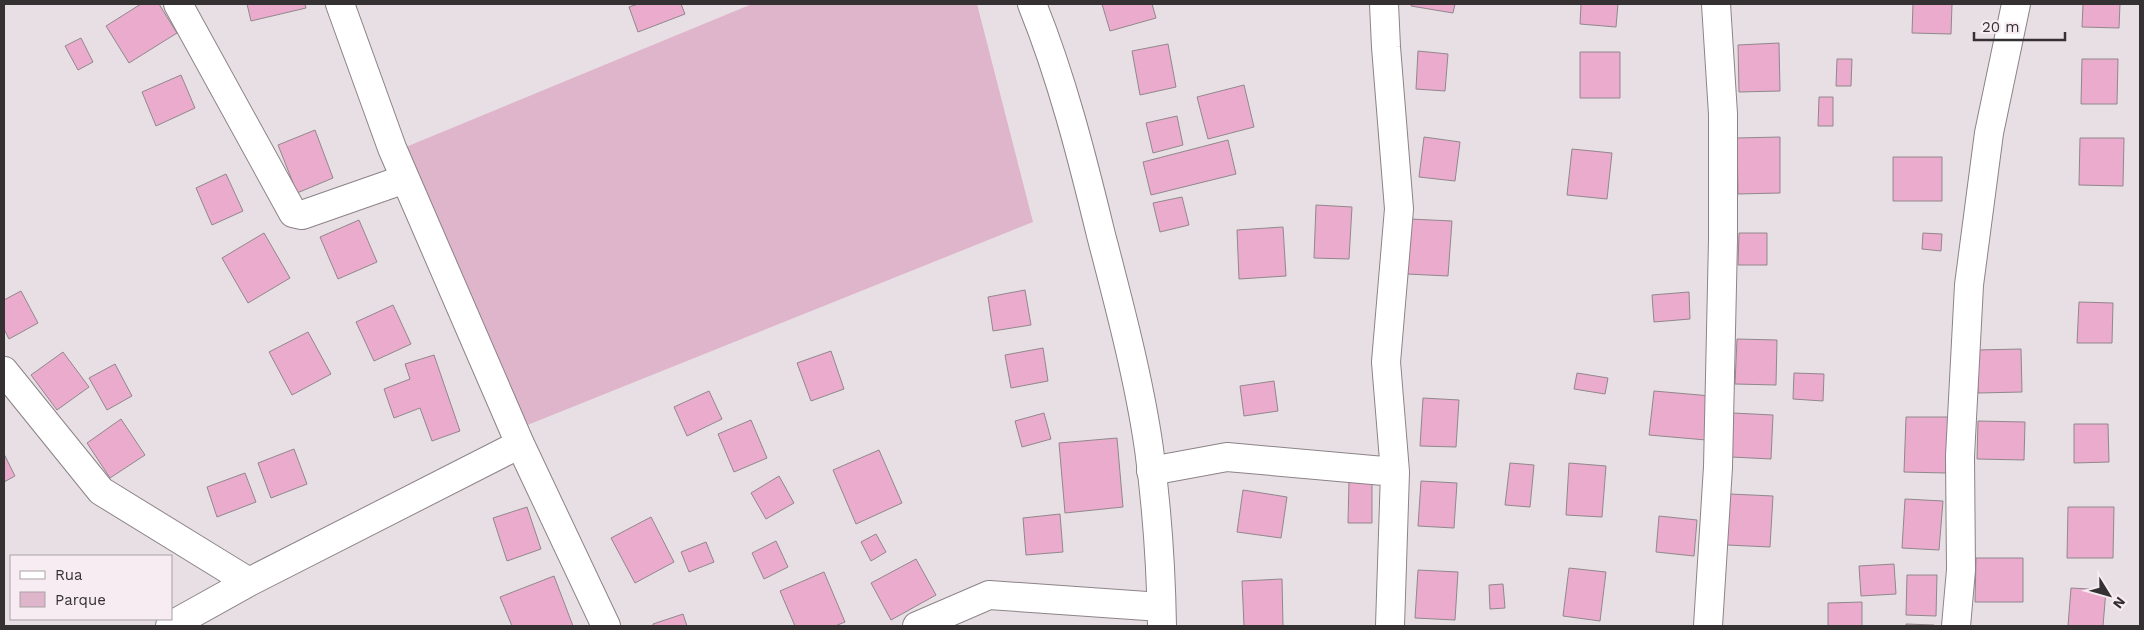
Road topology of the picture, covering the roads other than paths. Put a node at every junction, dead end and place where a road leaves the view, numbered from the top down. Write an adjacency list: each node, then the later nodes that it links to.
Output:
1 (178, 4): 7 (street)
2 (340, 4): 7 (street)
3 (1032, 4): 10 (street)
4 (1384, 4): 11 (street)
5 (1716, 4): 18 (street)
6 (2016, 4): 19 (street)
7 (405, 178): 9 (street)
8 (4, 371): 12 (street)
9 (520, 444): 12 (street); 15 (street)
10 (1151, 471): 11 (street); 13 (street)
11 (1395, 472): 17 (street)
12 (249, 582): 14 (street)
13 (1162, 616): 16 (street)
14 (170, 626)
15 (606, 626)
16 (917, 626)
17 (1390, 626)
18 (1708, 626)
19 (1956, 626)

